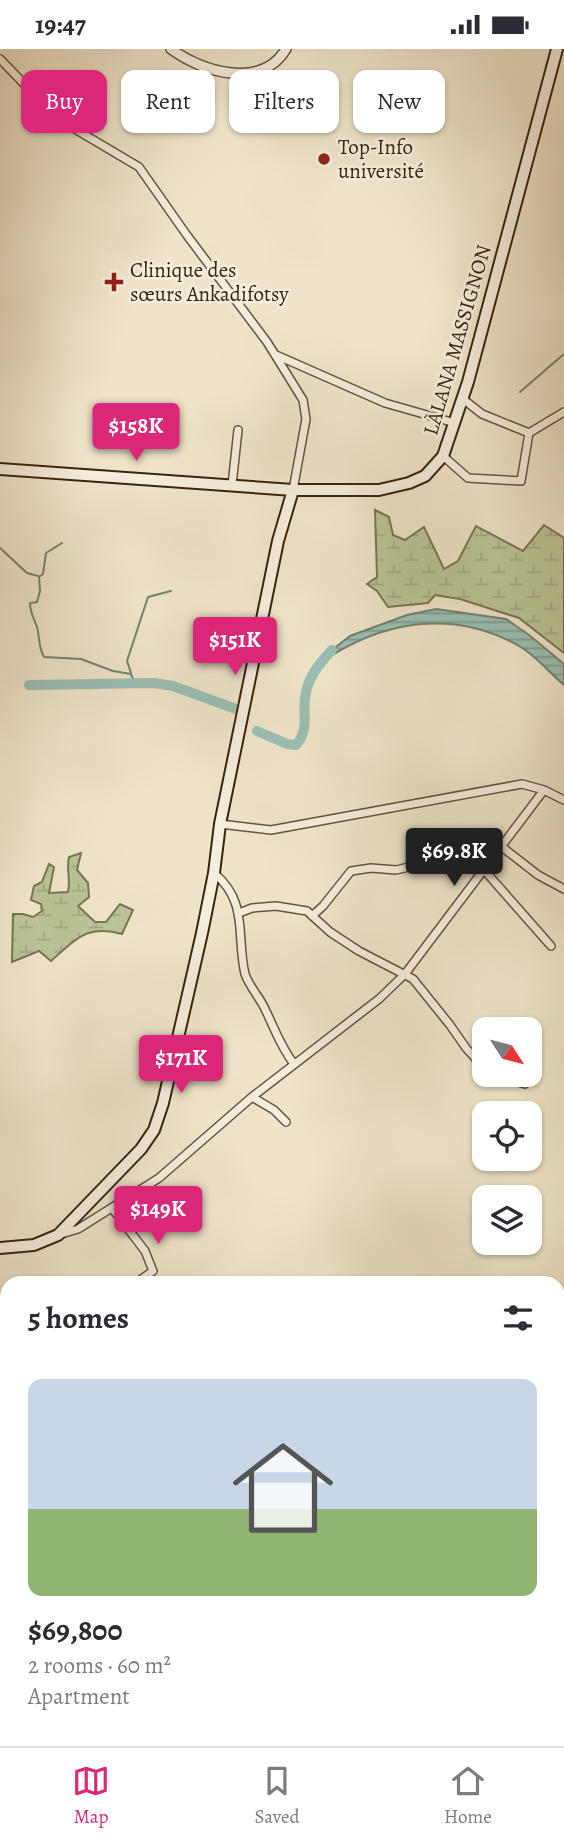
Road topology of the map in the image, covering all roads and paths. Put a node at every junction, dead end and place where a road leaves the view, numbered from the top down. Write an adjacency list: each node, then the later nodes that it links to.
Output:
1 (171, 49): 2 (street)
2 (286, 49)
3 (558, 49): 4 (main road); 7 (main road, LÀLANA MASSIGNON)
4 (564, 58)
5 (0, 59): 8 (street)
6 (564, 65): 7 (main road)
7 (549, 78): 9 (main road, LÀLANA MASSIGNON)
8 (275, 355): 11 (street); 18 (street)
9 (463, 399): 11 (main road, LÀLANA MASSIGNON); 13 (street)
10 (564, 412): 13 (street)
11 (455, 423): 14 (main road, LÀLANA MASSIGNON)
12 (238, 430): 16 (street)
13 (529, 433): 14 (street)
14 (443, 456): 18 (main road, LÀLANA MASSIGNON)
15 (0, 469): 16 (main road, LÀLANA MASSIGNON)
16 (232, 485): 17 (main road, LÀLANA MASSIGNON)
17 (269, 487): 18 (main road, LÀLANA MASSIGNON); 19 (main road)
18 (293, 490): 19 (main road)
19 (287, 508): 22 (main road)
20 (544, 790): 21 (street); 22 (street); 23 (street)
21 (564, 800)
22 (221, 828): 25 (main road)
23 (502, 847): 24 (street); 26 (street)
24 (485, 871): 28 (street); 29 (street); 30 (street)
25 (214, 873): 27 (street); 36 (main road)
26 (564, 889)
27 (239, 913): 28 (street); 32 (street)
28 (312, 916): 30 (street)
29 (551, 946)
30 (405, 974): 31 (street); 32 (street)
31 (472, 1055)
32 (294, 1064): 33 (street)
33 (252, 1097): 34 (street); 35 (street)
34 (286, 1122)
35 (112, 1208): 36 (street); 38 (street)
36 (58, 1235): 37 (main road)
37 (0, 1248)
38 (146, 1276)

